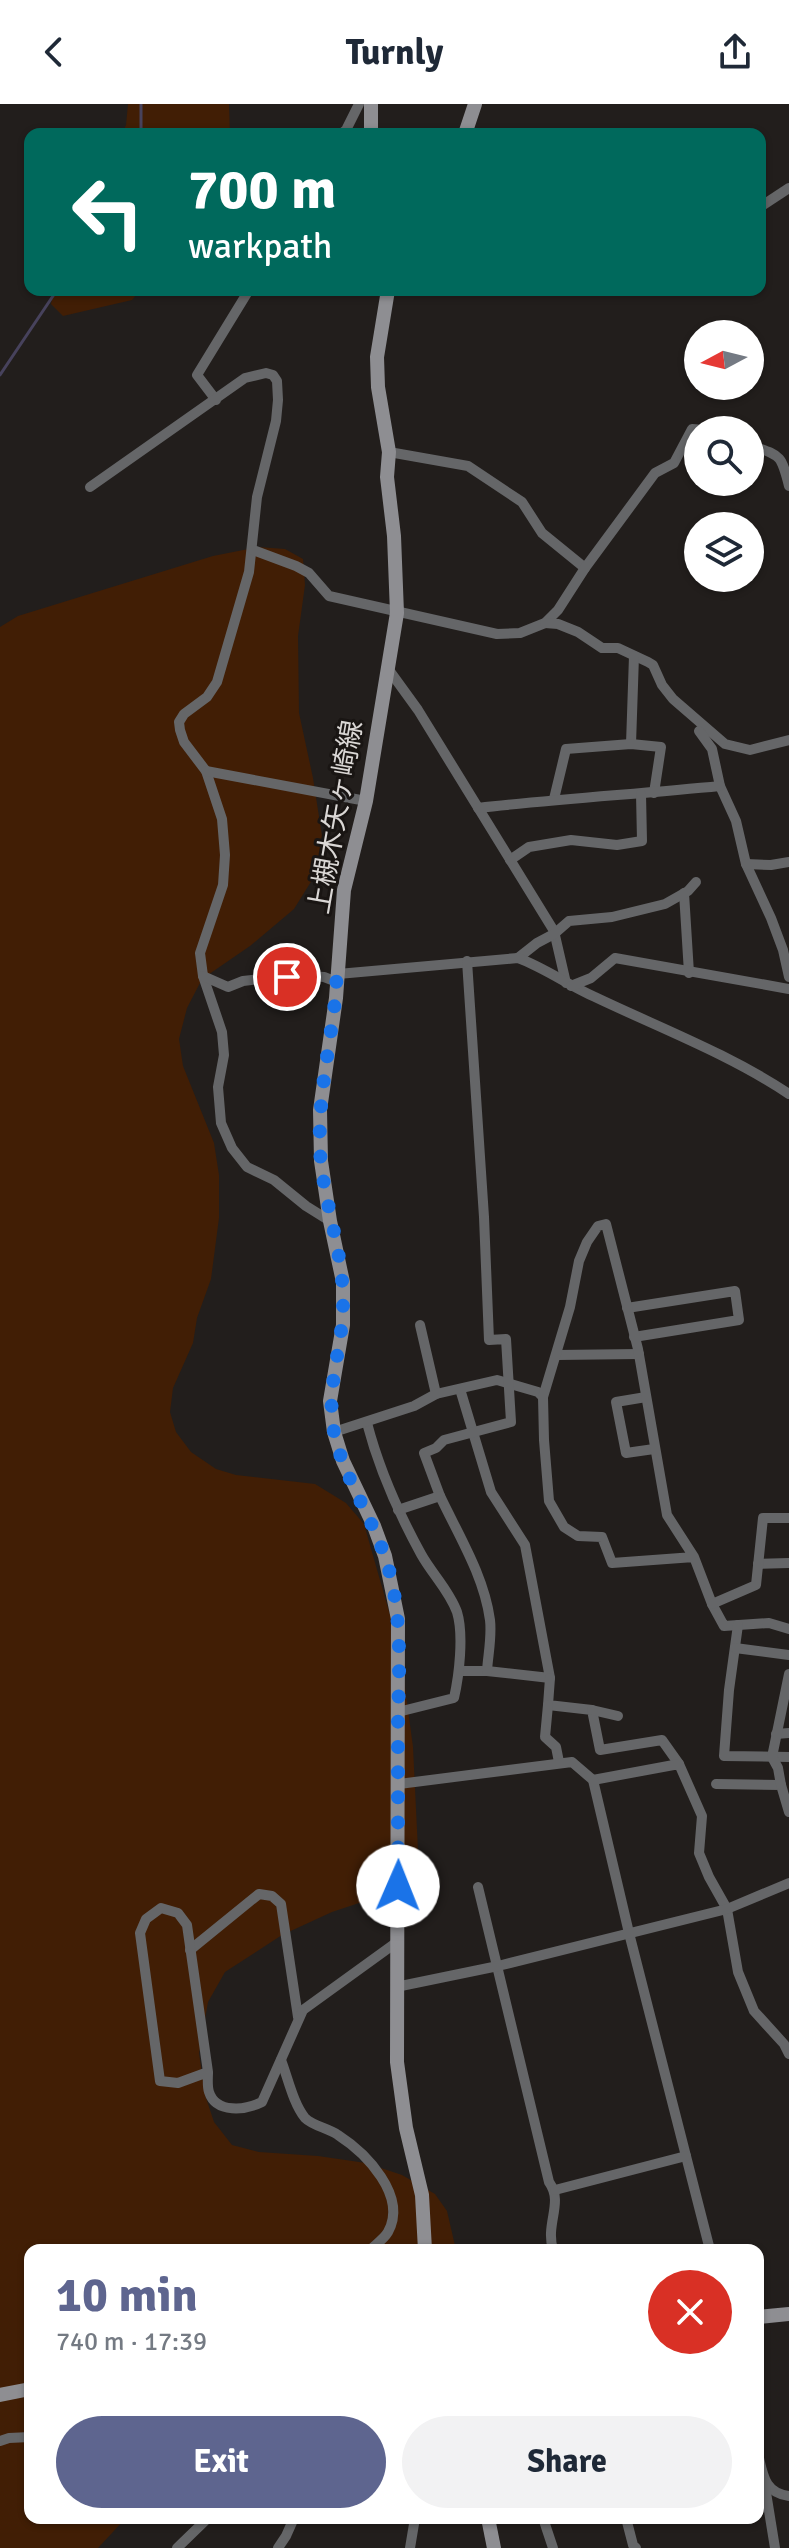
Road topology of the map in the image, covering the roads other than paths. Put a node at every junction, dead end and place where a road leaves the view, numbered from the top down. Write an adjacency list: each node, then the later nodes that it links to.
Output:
1 (359, 104): 4 (street)
2 (371, 104): 5 (main road)
3 (475, 104): 6 (main road)
4 (347, 128)
5 (371, 128)
6 (467, 128)
7 (789, 188): 8 (street)
8 (766, 203)
9 (245, 296): 11 (street)
10 (387, 296): 14 (main road, 上槻木矢ヶ崎線)
11 (216, 400): 16 (street); 17 (street)
12 (684, 444): 18 (street)
13 (764, 450): 15 (street)
14 (389, 452): 18 (street); 19 (main road, 上槻木矢ヶ崎線)
15 (789, 486)
16 (90, 487)
17 (253, 550): 19 (street); 26 (street)
18 (585, 568): 20 (street)
19 (397, 613): 20 (street); 22 (main road, 上槻木矢ヶ崎線)
20 (545, 623): 21 (street)
21 (634, 656): 23 (street); 25 (street)
22 (389, 670): 31 (main road, 上槻木矢ヶ崎線); 32 (street)
23 (689, 713): 24 (street); 27 (street)
24 (789, 740)
25 (631, 744): 28 (street); 30 (street)
26 (206, 771): 31 (street); 42 (street)
27 (720, 786): 28 (street); 35 (street)
28 (654, 793): 29 (street)
29 (641, 794): 30 (street); 33 (street)
30 (554, 799): 32 (street)
31 (366, 801): 44 (main road, 上槻木矢ヶ崎線)
32 (478, 808): 33 (street)
33 (510, 860): 38 (street)
34 (789, 862): 35 (street)
35 (746, 864): 43 (street)
36 (696, 882): 37 (street)
37 (684, 893): 38 (street); 41 (street)
38 (554, 934): 39 (street); 45 (street)
39 (518, 958): 40 (street); 45 (street)
40 (467, 961): 44 (street); 54 (street)
41 (689, 973): 45 (street); 46 (street)
42 (203, 976): 44 (street); 48 (street)
43 (789, 977)
44 (337, 978): 48 (main road, 上槻木矢ヶ崎線)
45 (569, 985): 47 (street)
46 (789, 989)
47 (789, 1094)
48 (330, 1221): 61 (main road, 上槻木矢ヶ崎線)
49 (627, 1308): 51 (street); 51 (street); 53 (street)
50 (420, 1325): 56 (street)
51 (634, 1337): 52 (street)
52 (639, 1354): 53 (street); 58 (street)
53 (557, 1355): 57 (street)
54 (510, 1384): 55 (street); 57 (street); 60 (street)
55 (460, 1389): 56 (street); 60 (street)
56 (436, 1394): 59 (street)
57 (543, 1397): 66 (street)
58 (646, 1397): 62 (street); 62 (street)
59 (367, 1423): 61 (street); 64 (street)
60 (473, 1431): 63 (street); 77 (street)
61 (334, 1432): 81 (main road, 上槻木矢ヶ崎線)
62 (654, 1449): 66 (street)
63 (440, 1496): 64 (street); 75 (street)
64 (398, 1510): 74 (street)
65 (789, 1518): 68 (street)
66 (694, 1557): 69 (street)
67 (789, 1563): 68 (street)
68 (758, 1564): 69 (street)
69 (712, 1604): 70 (street)
70 (738, 1625): 71 (street); 72 (street)
71 (789, 1629)
72 (735, 1648): 73 (street); 85 (street)
73 (789, 1655)
74 (460, 1671): 75 (street); 81 (street)
75 (487, 1671): 77 (street)
76 (789, 1674): 78 (street)
77 (550, 1678): 79 (street)
78 (788, 1692): 84 (street)
79 (548, 1705): 80 (street); 87 (street)
80 (592, 1710): 82 (street); 88 (street)
81 (398, 1712): 90 (main road, 上槻木矢ヶ崎線)
82 (618, 1716)
83 (789, 1733): 84 (street)
84 (776, 1734): 85 (street)
85 (772, 1757): 86 (street); 92 (street)
86 (789, 1757)
87 (559, 1762): 89 (street); 90 (street)
88 (679, 1764): 89 (street); 96 (street)
89 (593, 1780): 97 (street)
90 (399, 1784): 98 (main road, 上槻木矢ヶ崎線)
91 (716, 1784): 92 (street)
92 (781, 1785): 93 (street)
93 (789, 1812)
94 (789, 1883): 96 (street)
95 (478, 1887): 100 (street)
96 (727, 1909): 97 (street); 103 (street)
97 (629, 1933): 100 (street); 106 (street)
98 (397, 1942): 101 (main road, 上槻木矢ヶ崎線); 102 (street)
99 (190, 1950): 102 (street); 105 (street); 105 (street)
100 (498, 1966): 101 (street); 107 (street)
101 (396, 1987): 109 (main road, 上槻木矢ヶ崎線)
102 (298, 2019): 104 (street)
103 (789, 2054)
104 (281, 2060): 105 (street); 108 (street)
105 (208, 2072)
106 (686, 2156): 107 (street); 111 (street)
107 (555, 2190): 110 (street)
108 (376, 2244)
109 (425, 2244)
110 (551, 2244)
111 (708, 2244)
112 (789, 2314): 113 (main road)
113 (764, 2316)
114 (24, 2390): 115 (main road)
115 (0, 2395)
116 (24, 2437): 117 (street)
117 (0, 2441)
118 (764, 2480): 119 (street); 132 (street)
119 (789, 2496)
120 (202, 2524): 127 (street)
121 (291, 2524): 128 (street)
122 (414, 2524): 129 (street)
123 (489, 2524): 130 (main road)
124 (546, 2524): 131 (street)
125 (627, 2524): 126 (street)
126 (632, 2547)
127 (177, 2548)
128 (278, 2548)
129 (410, 2548)
130 (494, 2548)
131 (553, 2548)
132 (775, 2548)

